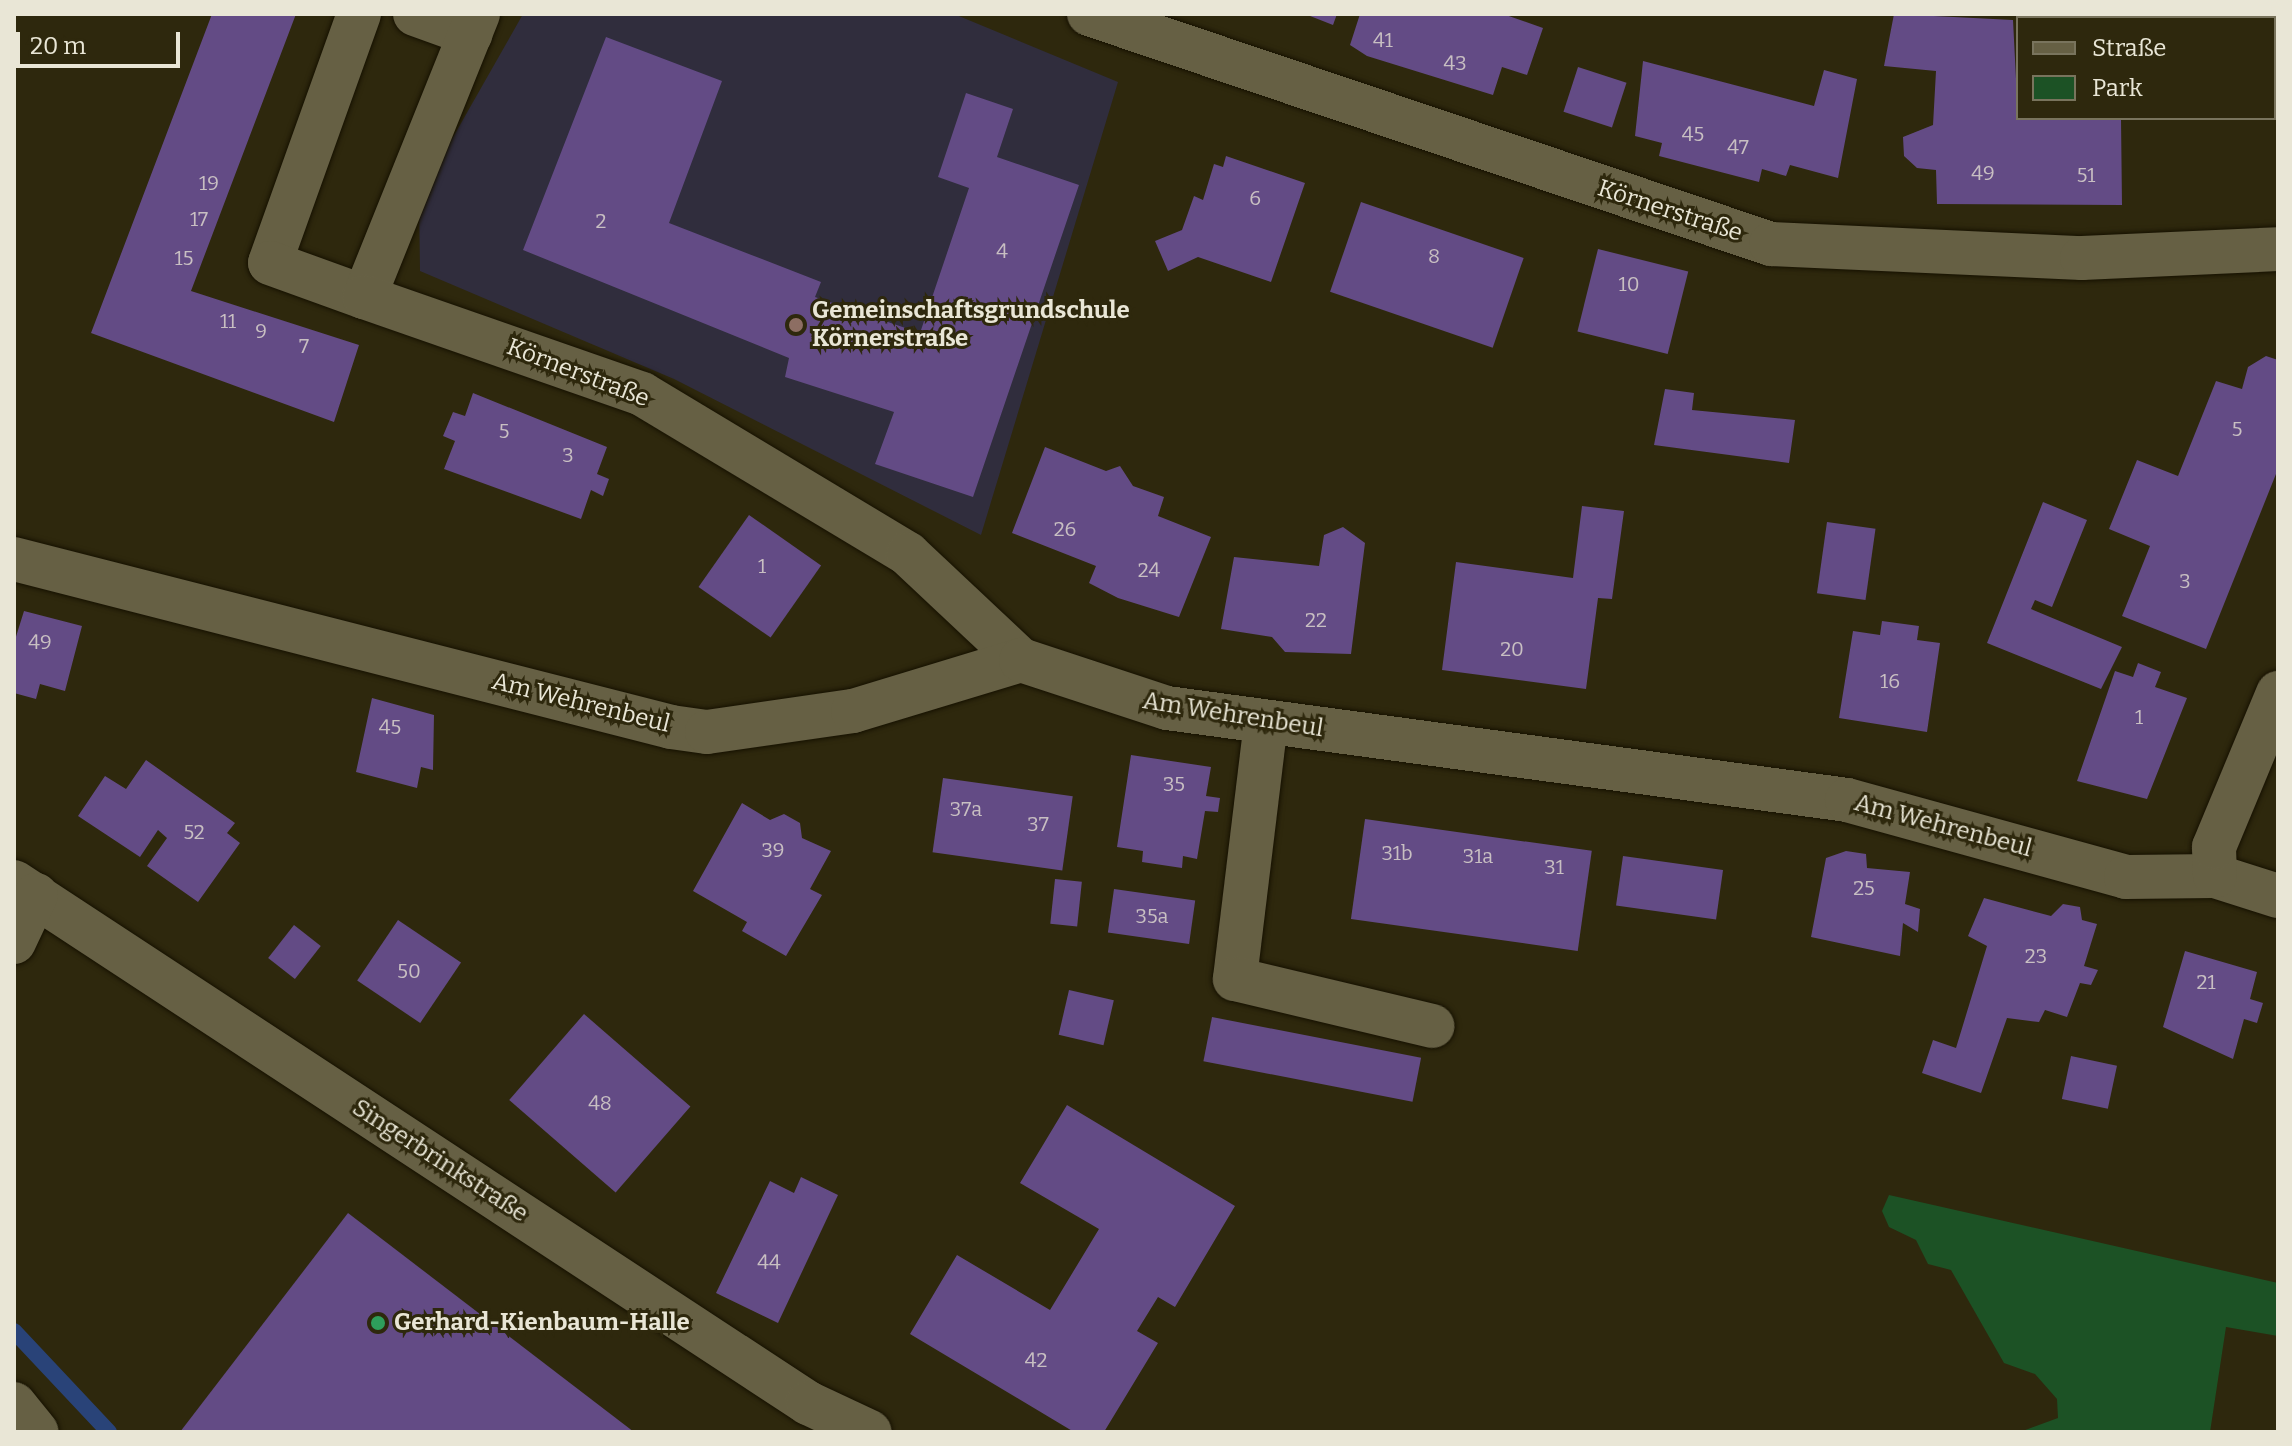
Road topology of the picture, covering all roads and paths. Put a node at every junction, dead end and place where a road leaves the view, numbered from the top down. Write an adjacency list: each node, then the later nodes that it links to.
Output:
1 (359, 14): 6 (street, Körnerstraße)
2 (415, 14): 4 (street)
3 (1089, 14): 5 (street, Körnerstraße)
4 (474, 24): 6 (street)
5 (2278, 249)
6 (364, 297): 8 (street, Körnerstraße)
7 (14, 559): 8 (street, Am Wehrenbeul)
8 (1021, 660): 10 (street, Am Wehrenbeul)
9 (2278, 693): 11 (street)
10 (1266, 722): 11 (street, Am Wehrenbeul); 15 (street)
11 (2215, 876): 13 (street, Am Wehrenbeul)
12 (25, 889): 14 (street); 18 (street, Singerbrinkstraße)
13 (2278, 896)
14 (14, 942)
15 (1432, 1026)
16 (14, 1404): 17 (street)
17 (37, 1432)
18 (870, 1432)

